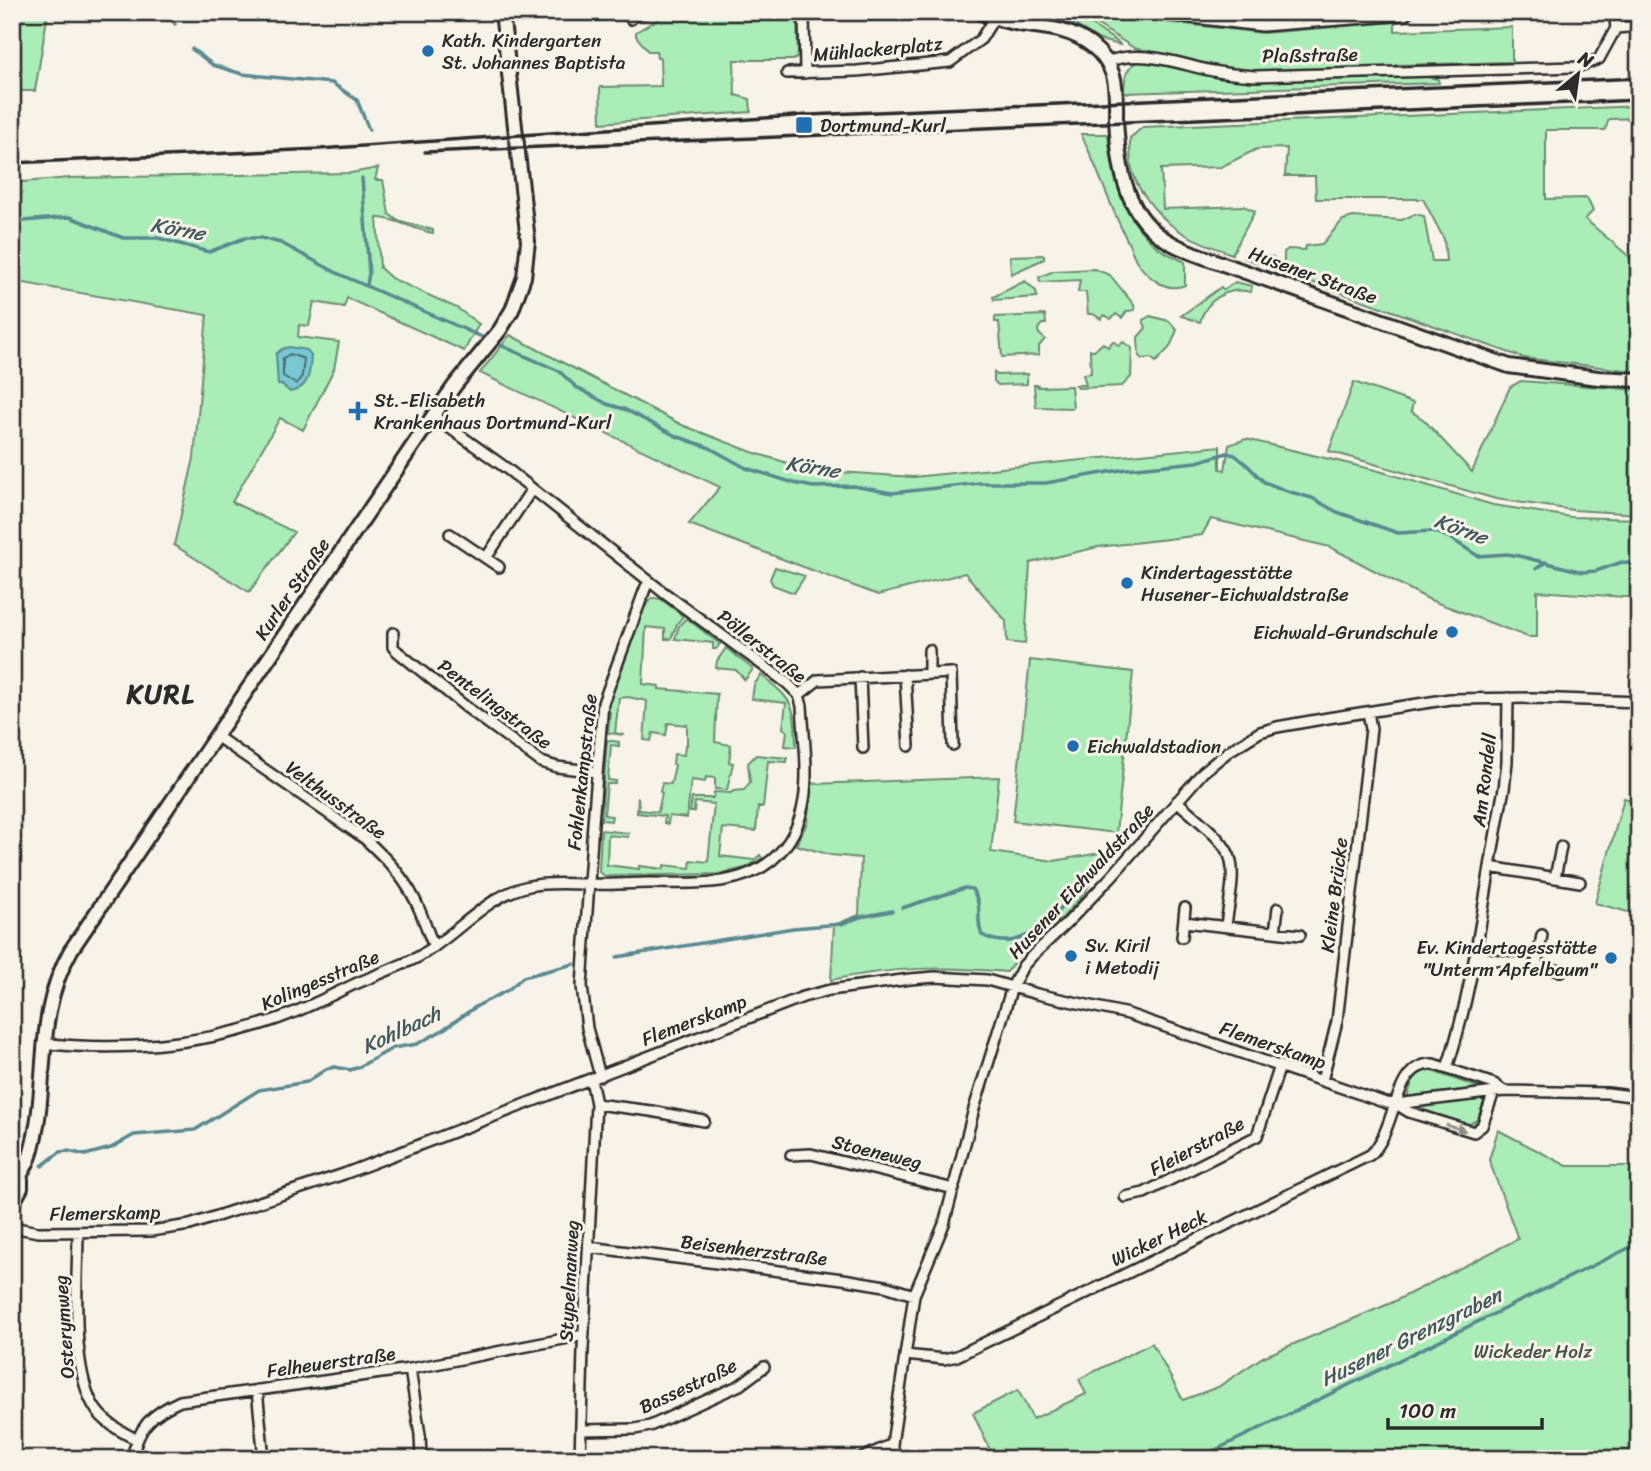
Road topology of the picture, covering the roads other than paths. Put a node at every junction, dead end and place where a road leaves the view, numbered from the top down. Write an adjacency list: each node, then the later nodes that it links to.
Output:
1 (502, 12): 18 (main road, Kurler Straße)
2 (650, 12): 10 (street)
3 (804, 12): 16 (street)
4 (979, 12): 9 (main road)
5 (1142, 12): 11 (street)
6 (1243, 12): 11 (street)
7 (1409, 12): 11 (street)
8 (1614, 12): 13 (street)
9 (994, 18): 14 (main road); 16 (street, Mühlackerplatz)
10 (631, 19)
11 (1245, 24)
12 (1639, 26): 13 (street)
13 (1616, 28): 14 (street, Plaßstraße)
14 (1107, 62): 17 (main road, Husener Straße)
15 (787, 73): 16 (street, Mühlackerplatz)
16 (805, 73)
17 (1639, 380)
18 (433, 416): 19 (street); 33 (main road, Kurler Straße)
19 (532, 489): 21 (street); 23 (street)
20 (450, 534): 21 (street)
21 (486, 558): 22 (street)
22 (499, 567)
23 (649, 581): 29 (street, Pöllerstraße); 37 (street, Fohlenkampstraße)
24 (393, 633): 37 (street, Pentelingstraße)
25 (929, 650): 26 (street)
26 (929, 674): 27 (street); 34 (street)
27 (905, 675): 28 (street); 35 (street)
28 (860, 677): 29 (street); 36 (street)
29 (799, 695): 43 (street, Pöllerstraße)
30 (1508, 698): 31 (street, Husener Eichwaldstraße); 32 (street, Husener Eichwaldstraße); 40 (street, Am Rondell)
31 (1639, 702)
32 (1368, 712): 38 (street, Husener Eichwaldstraße); 61 (street, Kleine Brücke)
33 (216, 736): 52 (street, Velthusstraße); 57 (main road, Kurler Straße)
34 (953, 745)
35 (909, 746)
36 (863, 748)
37 (597, 772): 43 (street, Fohlenkampstraße)
38 (1177, 802): 47 (street); 56 (street, Husener Eichwaldstraße)
39 (1561, 847): 41 (street)
40 (1490, 867): 41 (street); 53 (street, Am Rondell)
41 (1555, 878): 42 (street)
42 (1580, 882)
43 (589, 884): 52 (street, Kolingesstraße); 60 (street, Fohlenkampstraße)
44 (1185, 908): 46 (street)
45 (1278, 908): 48 (street)
46 (1184, 922): 47 (street); 51 (street)
47 (1226, 926): 48 (street)
48 (1275, 932): 50 (street)
49 (1542, 934): 54 (street)
50 (1300, 935)
51 (1182, 937)
52 (434, 947): 57 (street, Kolingesstraße)
53 (1475, 956): 54 (street); 59 (street, Am Rondell)
54 (1536, 967): 55 (street)
55 (1561, 971)
56 (1012, 987): 58 (street, Flemerskamp); 60 (street, Flemerskamp); 70 (street, Husener Eichwaldstraße)
57 (43, 1043): 68 (main road, Kurler Straße)
58 (1280, 1066): 61 (street, Flemerskamp); 71 (street, Fleierstraße)
59 (1447, 1068): 62 (street, Flemerskamp); 65 (street, Flemerskamp)
60 (595, 1077): 64 (street, Stypelmanweg); 74 (street, Flemerskamp)
61 (1322, 1081): 65 (street, Flemerskamp)
62 (1499, 1091): 63 (street, Flemerskamp); 65 (street, Flemerskamp); 65 (street, Flemerskamp, one-way to 62)
63 (1639, 1097)
64 (596, 1104): 66 (street); 75 (street, Stypelmanweg)
65 (1396, 1104): 78 (street, Wicker Heck)
66 (704, 1121)
67 (791, 1155): 70 (street, Stoeneweg)
68 (22, 1176): 69 (main road, Kurler Straße); 72 (main road, Kurler Straße)
69 (12, 1189)
70 (954, 1189): 76 (street, Husener Eichwaldstraße)
71 (1125, 1197)
72 (12, 1204)
73 (12, 1227): 74 (street, Flemerskamp)
74 (78, 1232): 83 (street, Osterymweg)
75 (589, 1247): 76 (street, Beisenherzstraße); 77 (street, Stypelmanweg)
76 (914, 1295): 78 (street, Husener Eichwaldstraße)
77 (584, 1335): 80 (street, Felheuerstraße); 82 (street, Stypelmanweg)
78 (905, 1355): 84 (street, Husener Eichwaldstraße)
79 (764, 1367): 82 (street, Bassestraße)
80 (410, 1369): 81 (street, Felheuerstraße); 85 (street, Felheuerstraße)
81 (257, 1390): 83 (street, Felheuerstraße); 87 (street, Felheuerstraße)
82 (580, 1430): 88 (street, Stypelmanweg)
83 (136, 1439): 86 (street, Felheuerstraße)
84 (892, 1444): 89 (street); 90 (street, Husener Eichwaldstraße)
85 (421, 1457)
86 (132, 1459)
87 (264, 1459)
88 (580, 1459)
89 (860, 1459)
90 (896, 1459)

